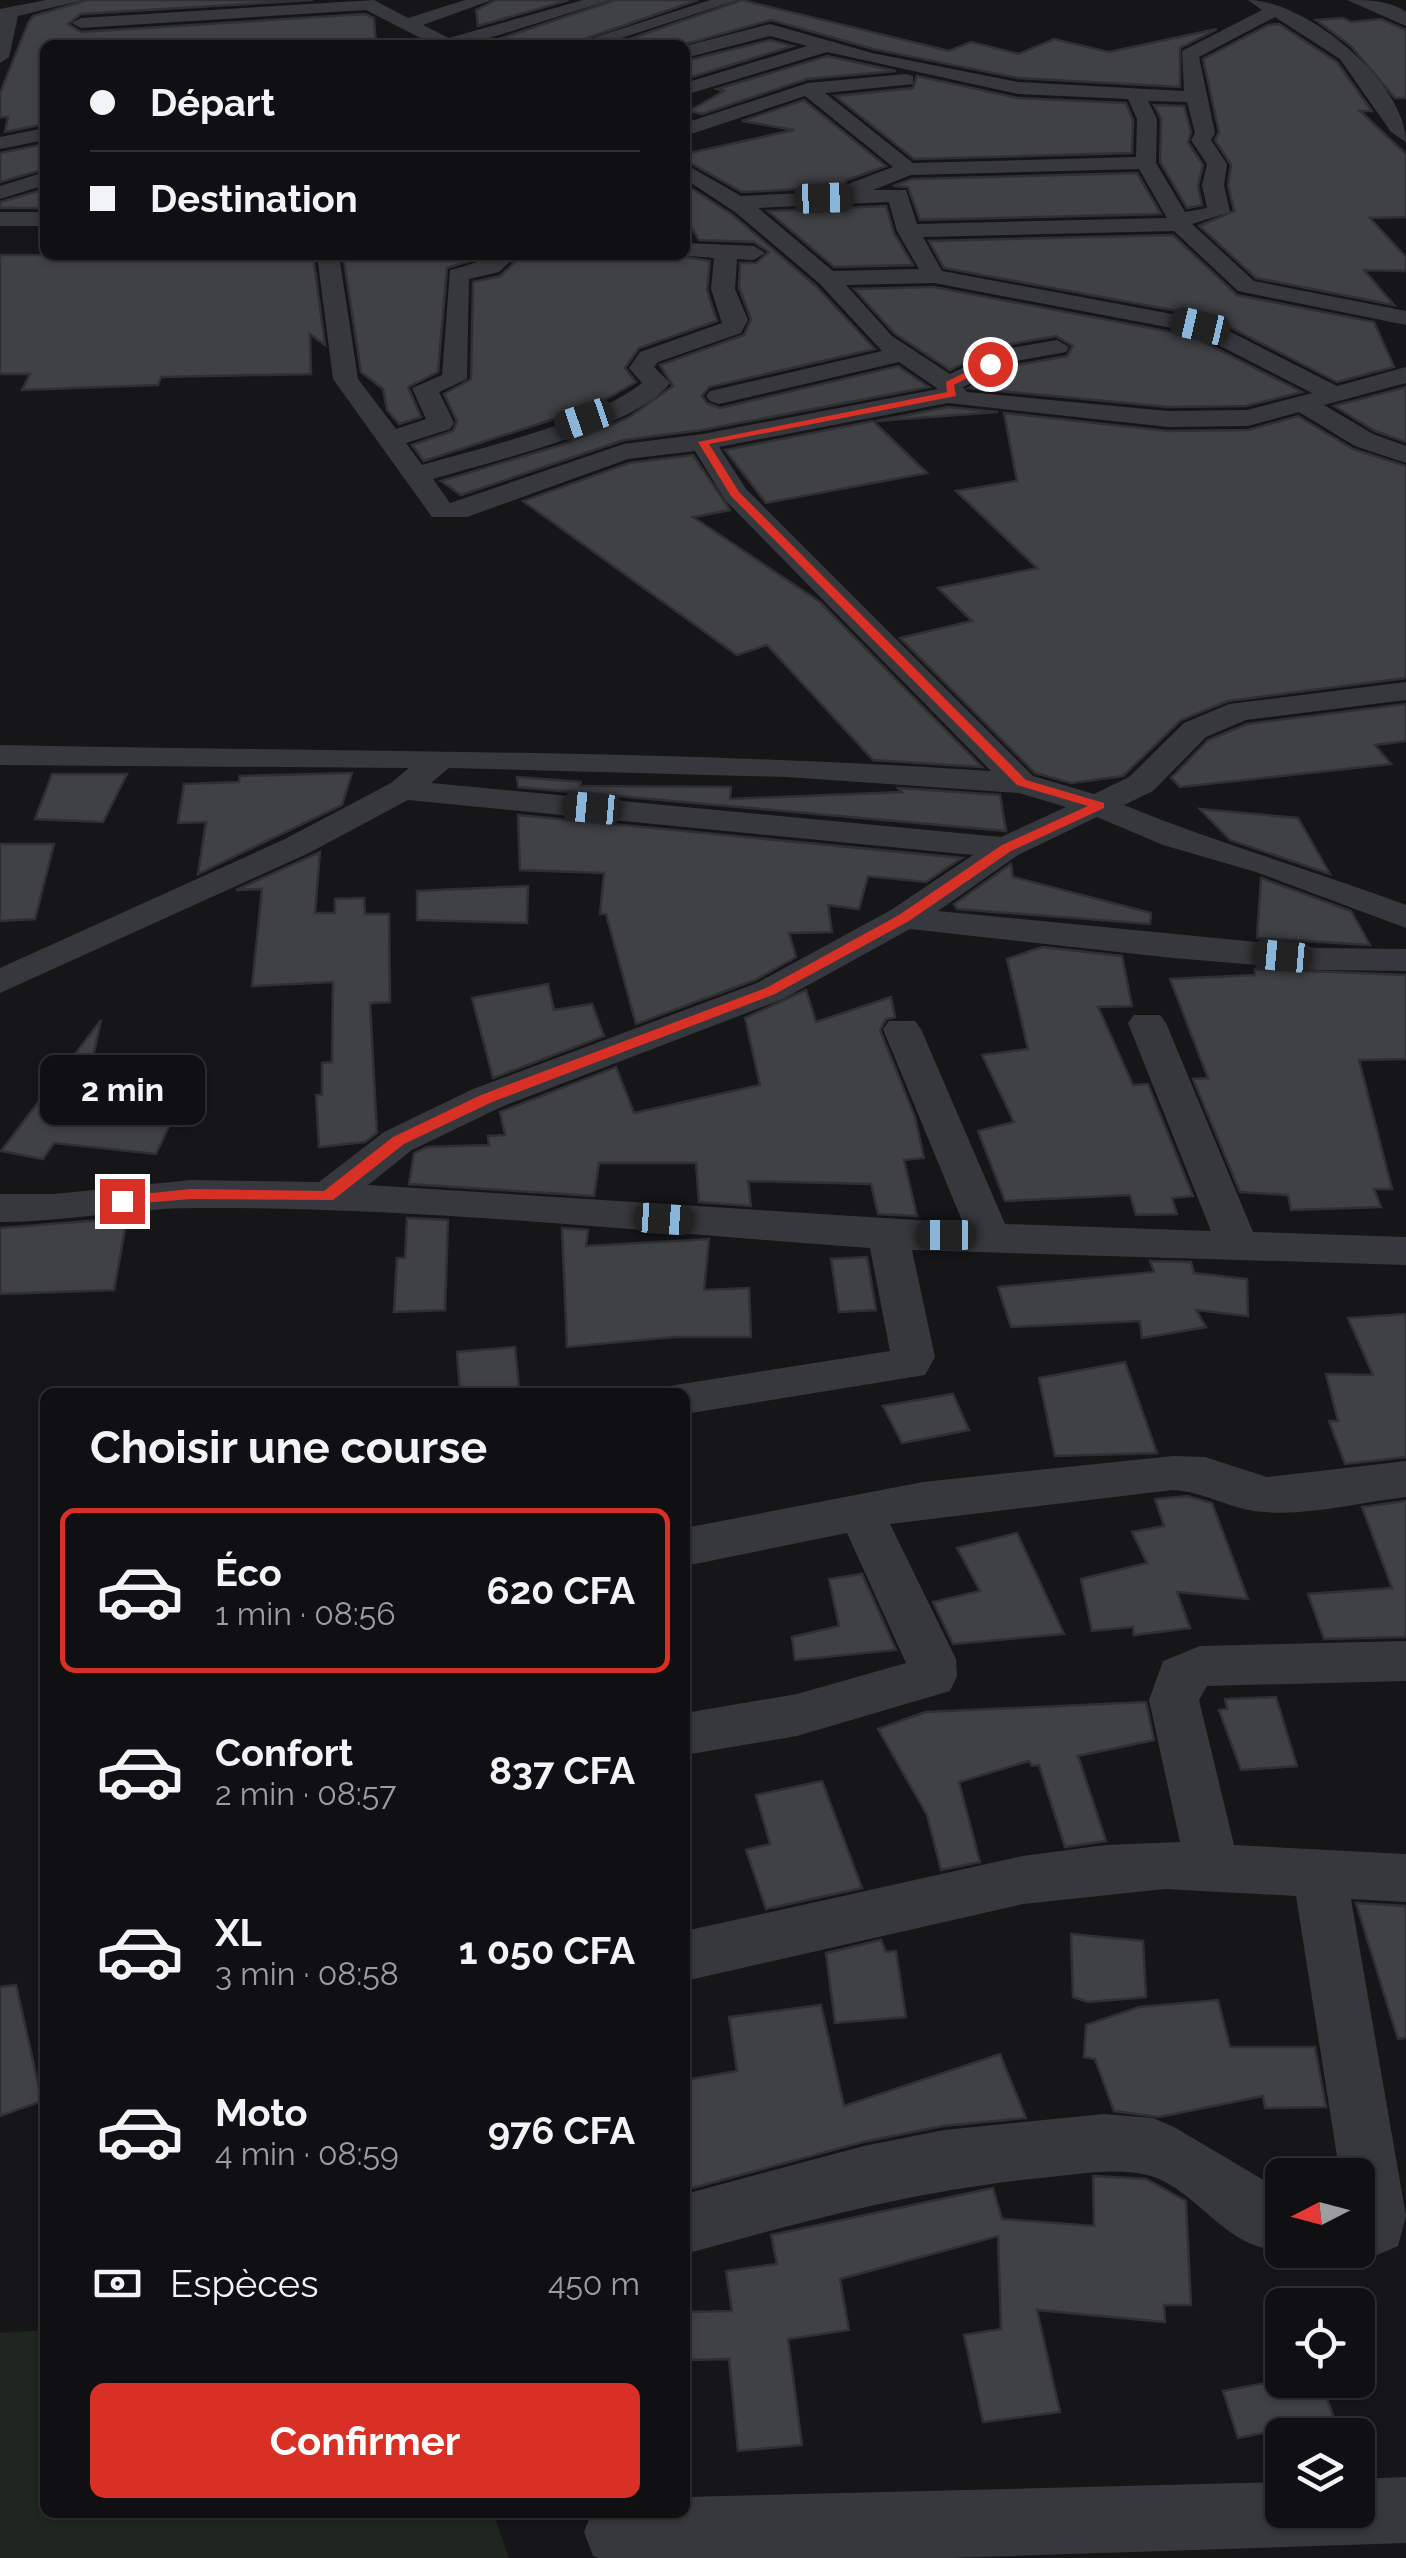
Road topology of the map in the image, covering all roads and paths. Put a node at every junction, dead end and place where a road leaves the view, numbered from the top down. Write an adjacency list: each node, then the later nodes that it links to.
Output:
1 (483, 0): 11 (street)
2 (602, 0): 14 (street)
3 (729, 0): 15 (street)
4 (1356, 0): 9 (street)
5 (64, 1): 8 (street); 10 (street)
6 (363, 2): 10 (street); 11 (street)
7 (1266, 5): 20 (street); 25 (street)
8 (5, 12): 18 (street)
9 (1406, 20)
10 (81, 23): 12 (street)
11 (407, 24): 13 (street)
12 (76, 40)
13 (438, 40)
14 (465, 40)
15 (597, 40)
16 (824, 47): 17 (street); 19 (street); 21 (street)
17 (690, 51)
18 (0, 58)
19 (957, 76): 22 (street); 24 (street)
20 (1367, 86): 23 (street); 28 (street)
21 (690, 87)
22 (808, 90): 26 (street); 32 (street)
23 (1406, 91)
24 (1135, 93): 25 (street); 29 (street)
25 (1195, 97): 29 (street)
26 (690, 128)
27 (40, 135): 30 (street)
28 (1406, 136)
29 (1174, 137): 31 (street); 37 (street)
30 (0, 142)
31 (1146, 164): 32 (street); 35 (street)
32 (908, 169): 40 (street)
33 (690, 173): 41 (street)
34 (40, 180): 36 (street)
35 (1156, 192): 37 (street); 44 (street)
36 (0, 193)
37 (1215, 194): 44 (street)
38 (928, 195): 39 (street)
39 (898, 196): 40 (street); 45 (street)
40 (846, 197): 41 (street)
41 (736, 202): 48 (street)
42 (0, 219): 43 (street)
43 (40, 220)
44 (1180, 222): 45 (street); 53 (street)
45 (908, 230): 51 (street)
46 (690, 250): 47 (street)
47 (726, 252): 48 (street); 64 (street)
48 (797, 256): 52 (street)
49 (329, 260): 61 (street)
50 (499, 260): 61 (street)
51 (934, 276): 52 (street); 58 (street)
52 (827, 278): 55 (street)
53 (1406, 318)
54 (1057, 347): 57 (street)
55 (903, 354): 57 (street); 59 (street)
56 (1406, 375): 58 (street)
57 (951, 389): 60 (street); 62 (street)
58 (1334, 394): 60 (street)
59 (719, 396)
60 (1303, 404): 63 (street)
61 (389, 440): 64 (street)
62 (703, 442): 64 (street); 68 (street)
63 (1406, 455)
64 (415, 476)
65 (1406, 692): 70 (street)
66 (0, 755): 67 (street)
67 (441, 758): 68 (street); 69 (street)
68 (1021, 783): 70 (street)
69 (403, 790): 71 (street); 75 (street)
70 (1099, 806): 71 (street); 72 (street)
71 (1006, 848): 73 (street)
72 (1406, 917)
73 (904, 918): 74 (street); 78 (street)
74 (1406, 960)
75 (0, 982)
76 (1147, 1023): 82 (street)
77 (902, 1029): 81 (street)
78 (328, 1196): 79 (street); 80 (street)
79 (0, 1208)
80 (888, 1234): 81 (street); 84 (street)
81 (989, 1235): 82 (street)
82 (1237, 1243): 83 (street)
83 (1406, 1251)
84 (690, 1397)
85 (1406, 1479): 86 (street)
86 (860, 1510): 87 (street); 89 (street)
87 (690, 1546)
88 (1406, 1661): 90 (street)
89 (690, 1733)
90 (1213, 1869): 91 (street); 93 (street)
91 (1318, 1872): 92 (street); 96 (street)
92 (1406, 1878)
93 (690, 1955)
94 (1265, 2218): 95 (street)
95 (690, 2223)
96 (1380, 2226)
97 (1406, 2510): 98 (street)
98 (617, 2532)

